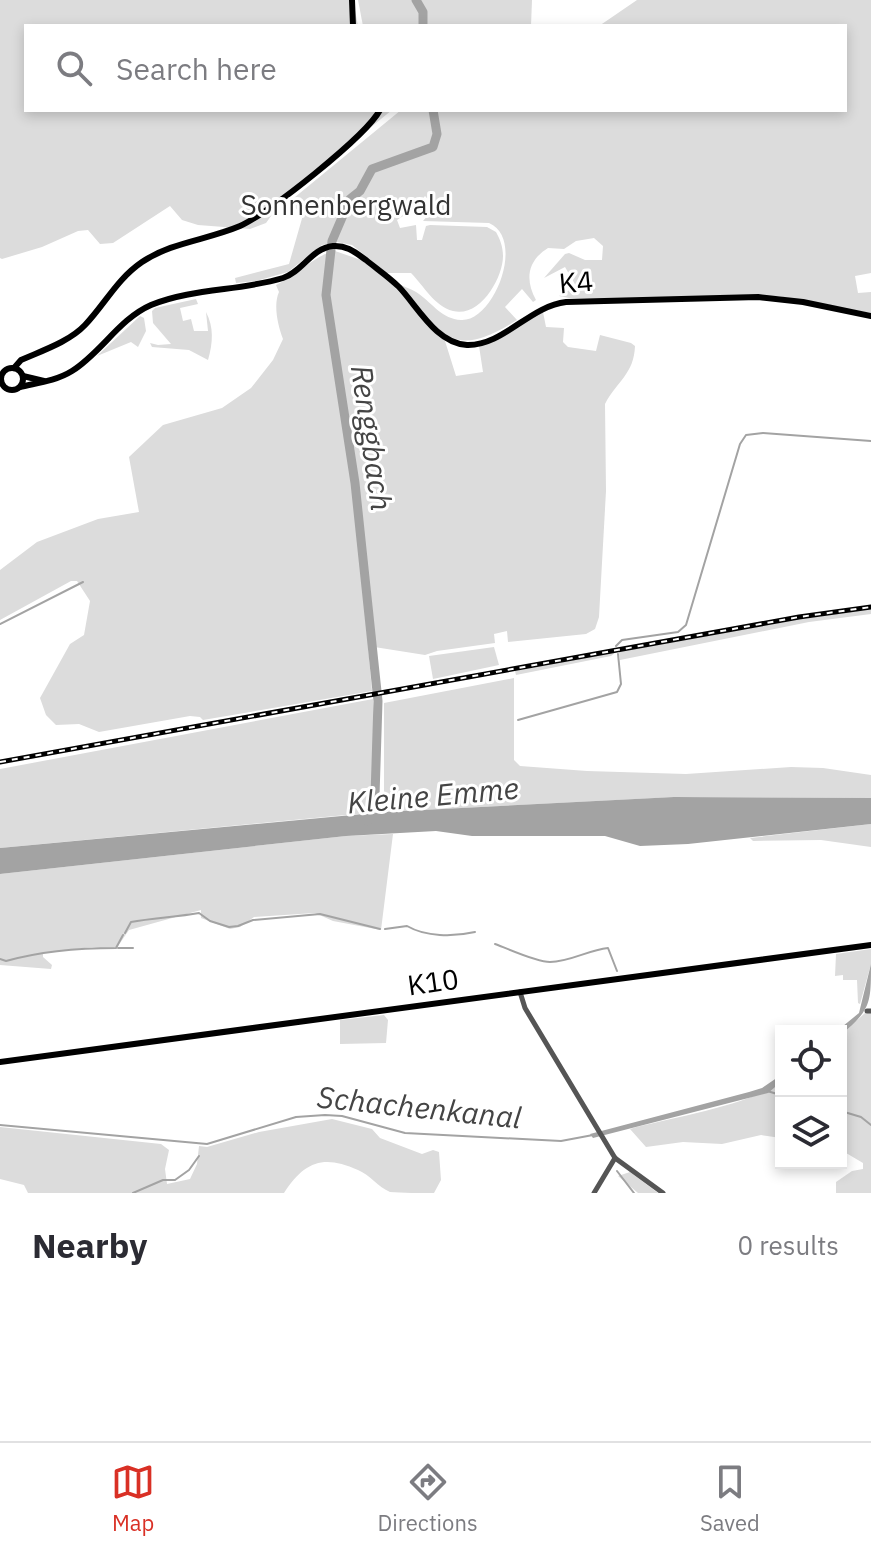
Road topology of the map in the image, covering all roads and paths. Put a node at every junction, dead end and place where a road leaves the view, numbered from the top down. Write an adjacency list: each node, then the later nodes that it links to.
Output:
1 (352, 0): 2 (main road)
2 (353, 24)
3 (379, 112): 5 (main road)
4 (871, 316): 9 (main road, K4)
5 (26, 358): 6 (main road); 7 (main road)
6 (14, 368): 7 (main road); 8 (main road)
7 (22, 374): 9 (main road); 10 (main road)
8 (0, 380): 12 (main road)
9 (44, 381): 10 (main road)
10 (20, 387): 12 (main road)
11 (0, 390): 12 (main road)
12 (9, 390)
13 (871, 945): 14 (main road, K10)
14 (520, 992): 15 (main road, K10); 16 (street)
15 (0, 1062)
16 (615, 1158): 17 (street); 18 (street)
17 (594, 1193)
18 (663, 1193)

